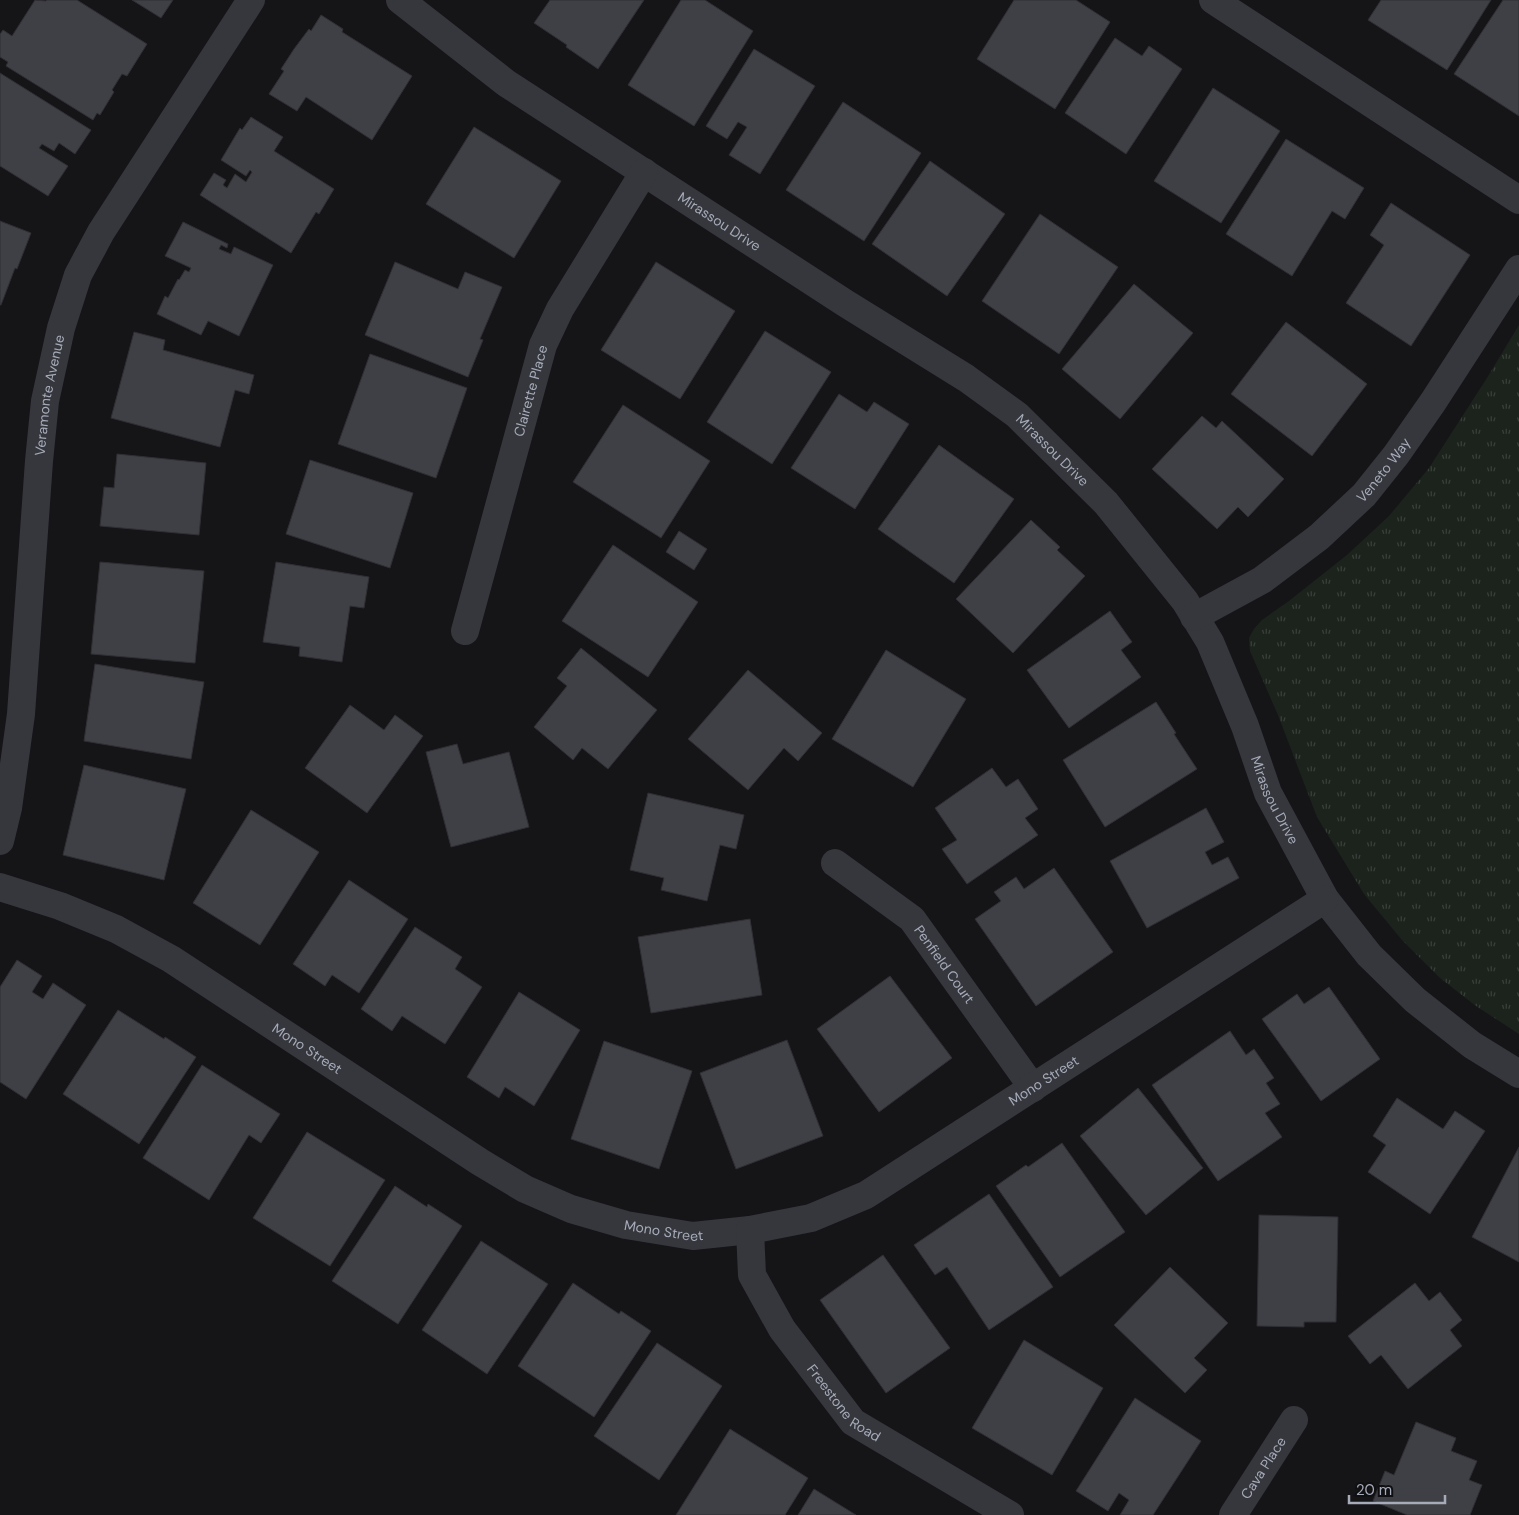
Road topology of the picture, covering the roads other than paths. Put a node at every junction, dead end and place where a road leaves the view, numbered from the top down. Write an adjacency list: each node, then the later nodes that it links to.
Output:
1 (251, 0): 9 (street, Veramonte Avenue)
2 (400, 0): 4 (street, Mirassou Drive)
3 (1212, 0): 5 (street)
4 (644, 172): 7 (street, Mirassou Drive); 8 (street, Clairette Place)
5 (1519, 200)
6 (1519, 269): 7 (street, Veneto Way)
7 (1194, 617): 12 (street, Mirassou Drive)
8 (465, 631)
9 (0, 841)
10 (835, 863): 14 (street, Penfield Court)
11 (0, 887): 15 (street, Mono Street)
12 (1325, 899): 13 (street, Mirassou Drive); 14 (street, Mono Street)
13 (1519, 1074)
14 (1033, 1088): 15 (street, Mono Street)
15 (750, 1230): 17 (street, Freestone Road)
16 (1294, 1420): 18 (street, Cava Place)
17 (1010, 1515)
18 (1233, 1515)

